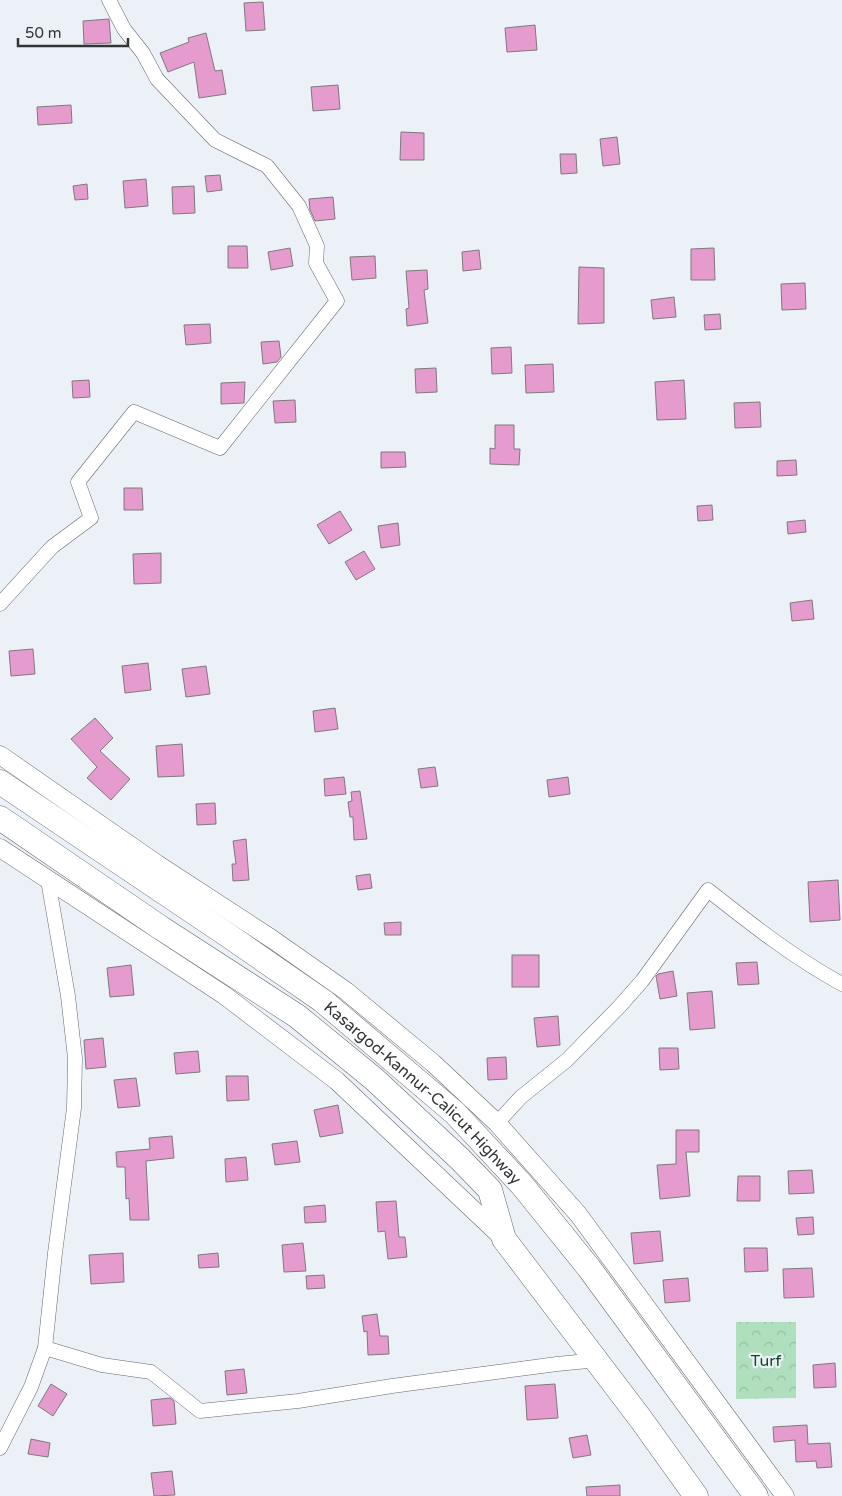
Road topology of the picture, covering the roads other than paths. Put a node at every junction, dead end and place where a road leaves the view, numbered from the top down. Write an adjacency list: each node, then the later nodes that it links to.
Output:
1 (109, 0): 2 (street)
2 (0, 604)
3 (0, 755): 9 (street)
4 (0, 782): 15 (highway, Kasargod-Kannur-Calicut Highway)
5 (0, 818): 10 (highway, Kasargod-Kannur-Calicut Highway)
6 (0, 848): 7 (street)
7 (48, 880): 10 (street); 11 (street)
8 (842, 984): 9 (street)
9 (497, 1123): 16 (street)
10 (504, 1239): 12 (highway, Kasargod-Kannur-Calicut Highway)
11 (44, 1348): 12 (street); 13 (street)
12 (598, 1360): 14 (highway, Kasargod-Kannur-Calicut Highway)
13 (0, 1448)
14 (696, 1496)
15 (756, 1496)
16 (785, 1496)

